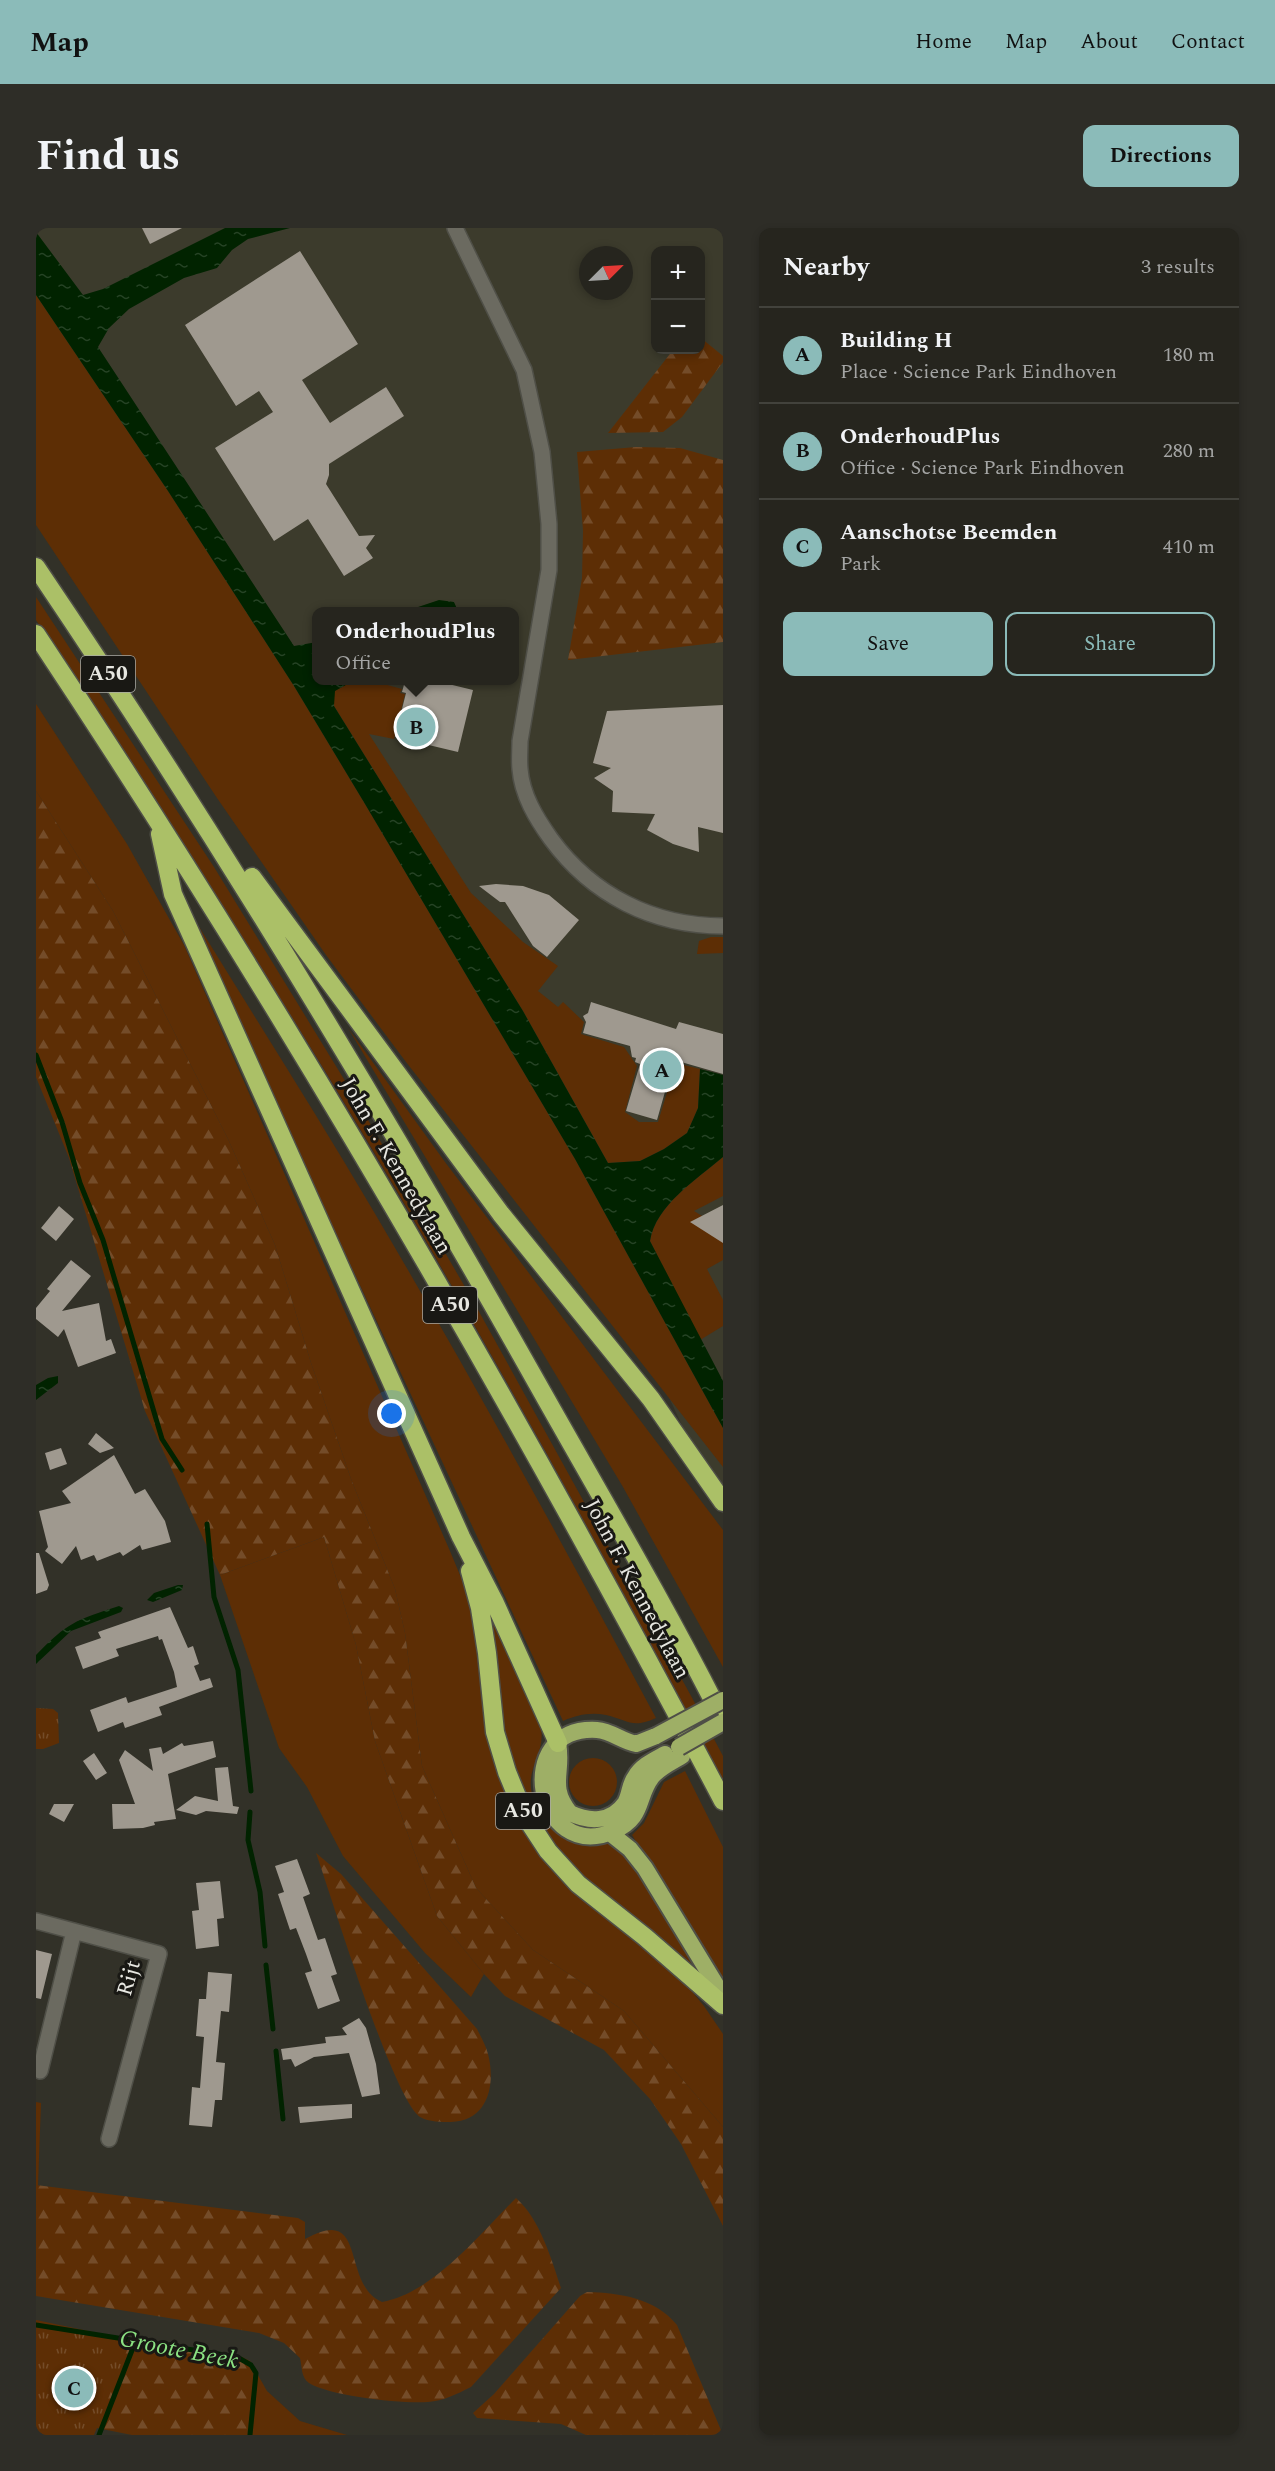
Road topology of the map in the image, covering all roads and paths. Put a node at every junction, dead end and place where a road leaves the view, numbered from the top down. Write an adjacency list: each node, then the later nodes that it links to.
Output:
1 (455, 228): 6 (street)
2 (36, 567): 4 (highway, John F. Kennedylaan / A50)
3 (36, 634): 5 (highway, John F. Kennedylaan / A50)
4 (180, 783): 7 (highway, A50); 10 (highway, John F. Kennedylaan / A50)
5 (158, 820): 8 (highway, A50); 14 (highway, John F. Kennedylaan / A50)
6 (723, 926)
7 (723, 1502)
8 (461, 1537): 12 (highway, A50); 19 (highway, A50)
9 (723, 1700): 12 (highway, bridge)
10 (723, 1721): 13 (highway, bridge)
11 (723, 1734): 13 (highway)
12 (558, 1743): 13 (highway); 15 (highway)
13 (668, 1758): 15 (highway)
14 (723, 1801)
15 (610, 1833): 18 (highway)
16 (36, 1921): 17 (street, Rijt)
17 (74, 1931): 20 (street); 22 (street, Rijt)
18 (723, 1996)
19 (723, 2005)
20 (43, 2030): 21 (street)
21 (40, 2071)
22 (109, 2139)

